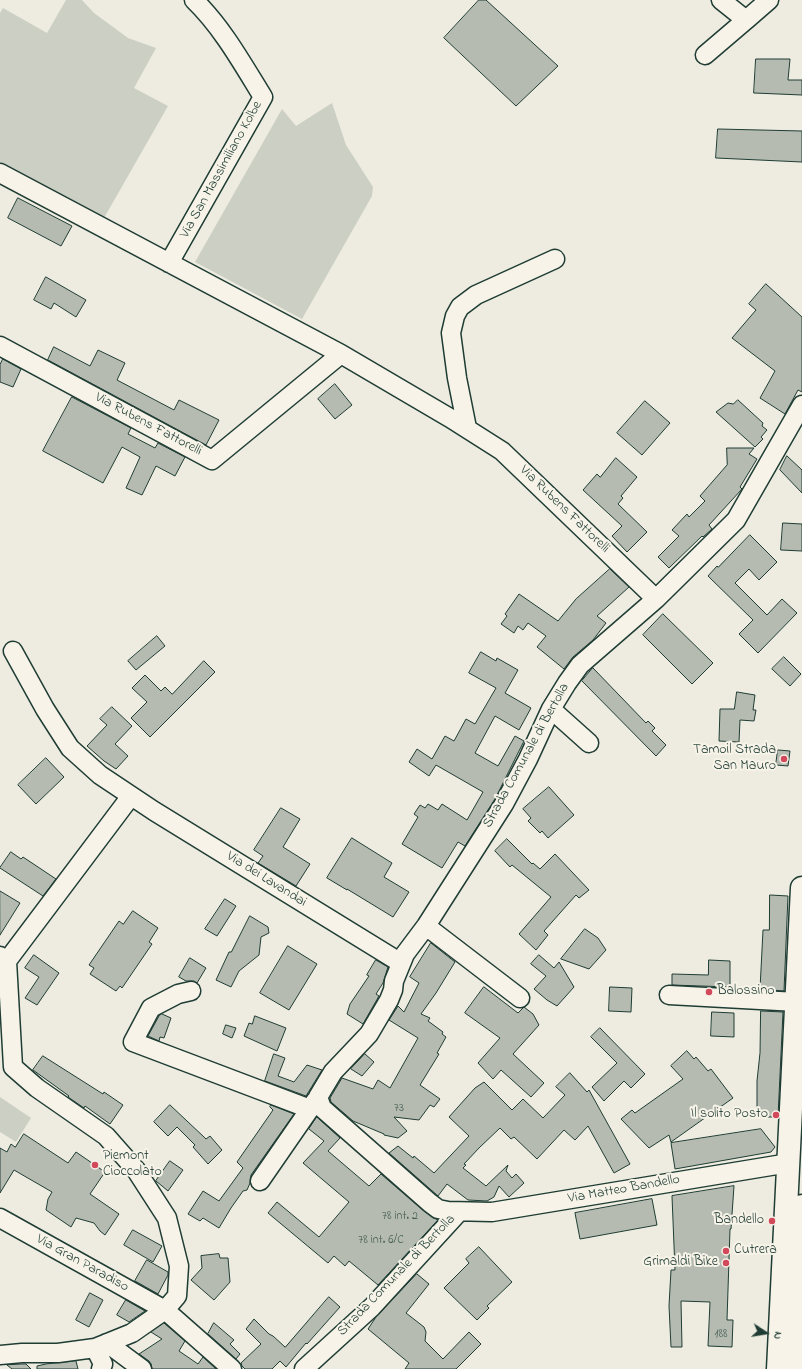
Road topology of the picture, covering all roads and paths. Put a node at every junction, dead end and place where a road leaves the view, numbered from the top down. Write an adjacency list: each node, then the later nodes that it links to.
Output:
1 (194, 0): 8 (street, Via San Massimiliano Kolbe)
2 (721, 0): 4 (street)
3 (769, 0): 4 (street)
4 (746, 20): 5 (street)
5 (706, 55)
6 (0, 173): 8 (street, Via Rubens Fattorelli)
7 (554, 259): 12 (street)
8 (169, 263): 10 (street, Via Rubens Fattorelli)
9 (0, 346): 10 (street, Via Rubens Fattorelli)
10 (341, 354): 12 (street, Via Rubens Fattorelli)
11 (802, 405): 13 (street, Strada Comunale di Bertolla)
12 (467, 428): 13 (street, Via Rubens Fattorelli)
13 (656, 599): 15 (street, Strada Comunale di Bertolla)
14 (13, 651): 17 (street, Via dei Lavandai)
15 (551, 709): 16 (street, Strada Comunale di Bertolla); 19 (street, Strada Comunale di Bertolla)
16 (589, 743)
17 (131, 796): 20 (street); 21 (street, Via dei Lavandai)
18 (802, 888): 25 (main road)
19 (426, 926): 21 (street, Strada Comunale di Bertolla); 24 (street)
20 (3, 959): 32 (street)
21 (401, 963): 26 (street, Strada Comunale di Bertolla)
22 (191, 991): 26 (street)
23 (668, 995): 25 (street)
24 (520, 998)
25 (797, 1002): 27 (main road)
26 (314, 1103): 28 (street, Strada Comunale di Bertolla); 30 (street, Strada Comunale di Bertolla)
27 (798, 1160): 30 (street, Via Matteo Bandello); 40 (main road)
28 (260, 1181)
29 (802, 1202): 33 (main road)
30 (459, 1212): 39 (street, Strada Comunale di Bertolla)
31 (0, 1218): 32 (street, Via Gran Paradiso)
32 (165, 1310): 34 (street); 38 (street, Via Gran Paradiso)
33 (799, 1333): 41 (main road)
34 (101, 1346): 35 (street); 36 (street); 37 (street)
35 (0, 1355)
36 (101, 1369)
37 (142, 1369)
38 (232, 1369)
39 (304, 1369)
40 (778, 1369)
41 (795, 1369)

